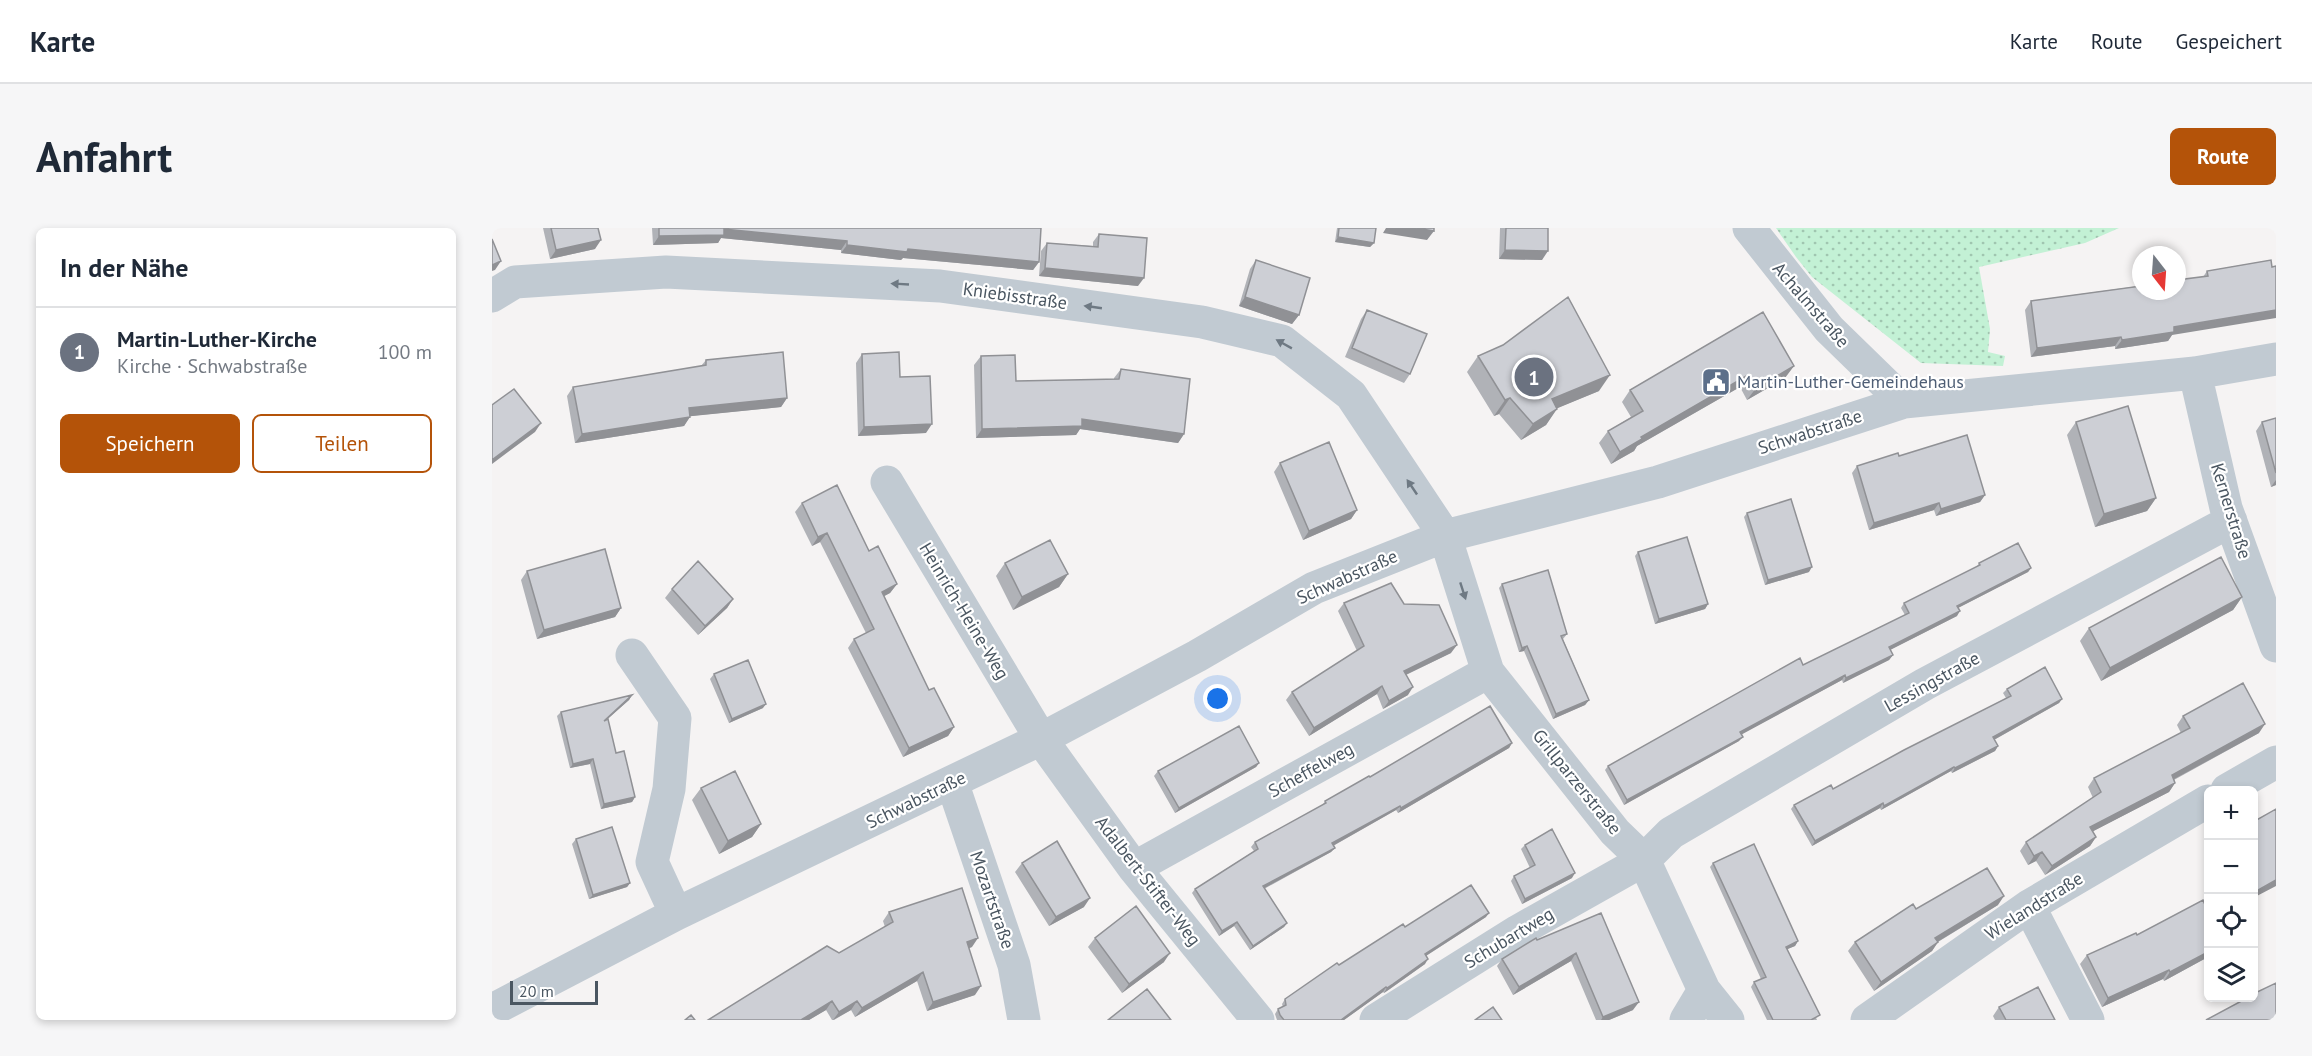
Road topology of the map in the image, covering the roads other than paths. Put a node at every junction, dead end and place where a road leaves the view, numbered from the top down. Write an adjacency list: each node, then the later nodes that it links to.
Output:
1 (1749, 228): 5 (street, Achalmstraße)
2 (492, 296): 8 (street, Kniebisstraße, one-way to 2)
3 (2276, 359): 4 (street, Schwabstraße)
4 (2195, 373): 5 (street, Schwabstraße); 7 (street, Kernerstraße)
5 (1904, 402): 8 (street, Schwabstraße)
6 (887, 483): 12 (street, Heinrich-Heine-Weg)
7 (2231, 521): 9 (street, Kernerstraße); 17 (street, Lessingstraße)
8 (1445, 536): 11 (street, Grillparzerstraße, one-way to 11); 12 (street, Schwabstraße)
9 (2276, 646)
10 (632, 655): 20 (street)
11 (1488, 672): 17 (street, Grillparzerstraße); 18 (street, Scheffelweg)
12 (1041, 739): 14 (street, Schwabstraße); 18 (street, Adalbert-Stifter-Weg)
13 (2276, 762): 15 (street)
14 (952, 782): 20 (street, Schwabstraße); 23 (street, Mozartstraße)
15 (2234, 786)
16 (2204, 803): 19 (street, Wielandstraße)
17 (1644, 860): 21 (street, Grillparzerstraße); 25 (street, Schubartweg)
18 (1134, 868): 24 (street, Adalbert-Stifter-Weg)
19 (2029, 906): 28 (street, Wielandstraße); 29 (street)
20 (676, 914): 22 (street, Schwabstraße)
21 (1704, 990): 26 (street); 27 (street, Grillparzerstraße)
22 (492, 1010)
23 (1024, 1020)
24 (1258, 1020)
25 (1377, 1020)
26 (1686, 1020)
27 (1728, 1020)
28 (1867, 1020)
29 (2088, 1020)

